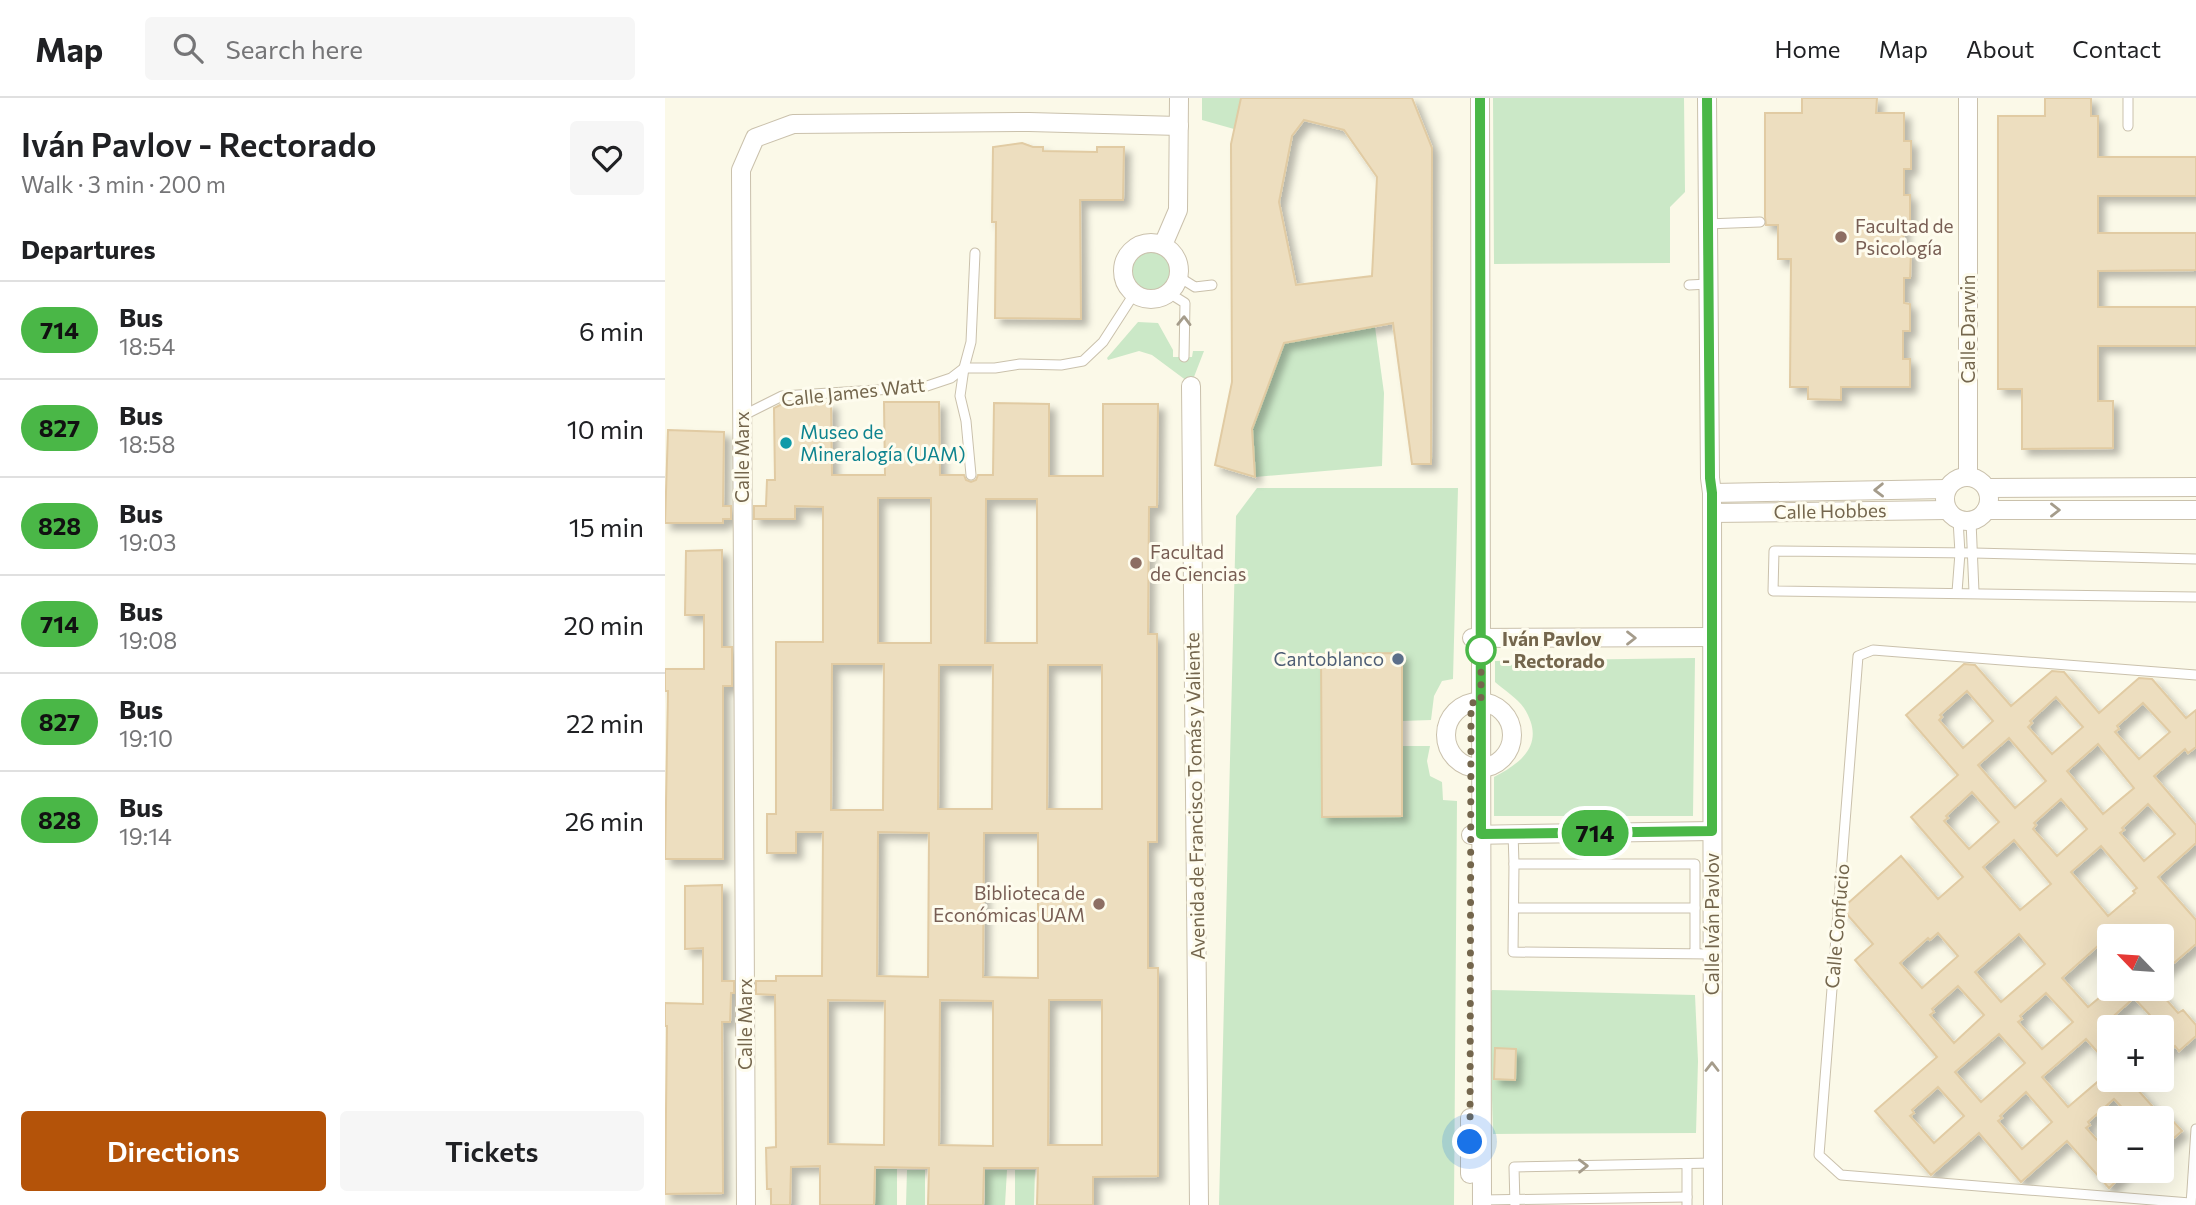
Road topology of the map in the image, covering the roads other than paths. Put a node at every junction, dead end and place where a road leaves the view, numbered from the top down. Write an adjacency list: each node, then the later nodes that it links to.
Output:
1 (1179, 98): 7 (street)
2 (1469, 98): 14 (street)
3 (1480, 98): 14 (street)
4 (1707, 98): 10 (street, Calle Iván Pavlov)
5 (1968, 98): 25 (street, Calle Darwin)
6 (2128, 98): 8 (lane)
7 (1179, 126): 11 (street); 23 (street, Calle Marx)
8 (2128, 126)
9 (1760, 222): 10 (lane)
10 (1706, 224): 15 (street, Calle Iván Pavlov)
11 (1163, 245): 13 (street); 19 (street)
12 (975, 253): 21 (lane)
13 (1179, 277): 16 (lane); 18 (street)
14 (1475, 279): 40 (street)
15 (1708, 284): 17 (lane); 29 (street, Calle Iván Pavlov)
16 (1212, 285)
17 (1689, 285)
18 (1169, 293): 19 (street); 20 (lane, one-way to 18)
19 (1134, 295): 21 (lane, Calle James Watt)
20 (1184, 356)
21 (964, 368): 23 (lane, Calle James Watt); 24 (lane)
22 (1191, 386): 60 (street, Avenida de Francisco Tomás y Valiente)
23 (741, 416): 59 (street, Calle Marx)
24 (971, 475)
25 (1968, 476): 27 (street); 28 (street)
26 (2196, 487): 27 (street)
27 (1987, 488): 30 (street)
28 (1947, 489): 29 (street, Calle Hobbes, one-way to 29); 33 (street)
29 (1712, 493): 32 (street, Calle Iván Pavlov)
30 (1986, 510): 31 (street, one-way to 31); 33 (street)
31 (2196, 510)
32 (1712, 513): 33 (street, Calle Hobbes); 41 (street, Calle Iván Pavlov)
33 (1959, 517): 34 (lane); 35 (lane)
34 (1960, 552): 35 (lane); 37 (lane); 37 (lane)
35 (1974, 553): 36 (lane); 38 (lane)
36 (2196, 559)
37 (1957, 592): 38 (lane)
38 (1974, 592): 39 (lane)
39 (2196, 597)
40 (1477, 638): 41 (street, one-way to 41); 43 (street)
41 (1712, 638): 45 (street, Calle Iván Pavlov)
42 (2196, 675): 58 (lane, Calle Confucio)
43 (1476, 702): 44 (street); 44 (street); 44 (street)
44 (1476, 767): 47 (street)
45 (1712, 831): 46 (street); 51 (street, Calle Iván Pavlov)
46 (1513, 833): 47 (street); 48 (lane)
47 (1476, 835): 57 (street)
48 (1514, 864): 49 (lane); 50 (lane)
49 (1514, 908): 50 (lane); 51 (lane)
50 (1695, 908): 51 (lane)
51 (1704, 953): 53 (street, Calle Iván Pavlov, one-way to 51)
52 (2196, 1129): 58 (lane, Calle Confucio)
53 (1713, 1163): 54 (lane); 61 (street, Calle Iván Pavlov)
54 (1686, 1165): 55 (lane); 56 (lane, one-way to 54)
55 (1687, 1201): 56 (lane)
56 (1515, 1202): 57 (lane)
57 (1478, 1203)
58 (2190, 1204)
59 (746, 1205)
60 (1199, 1205)
61 (1713, 1205)

